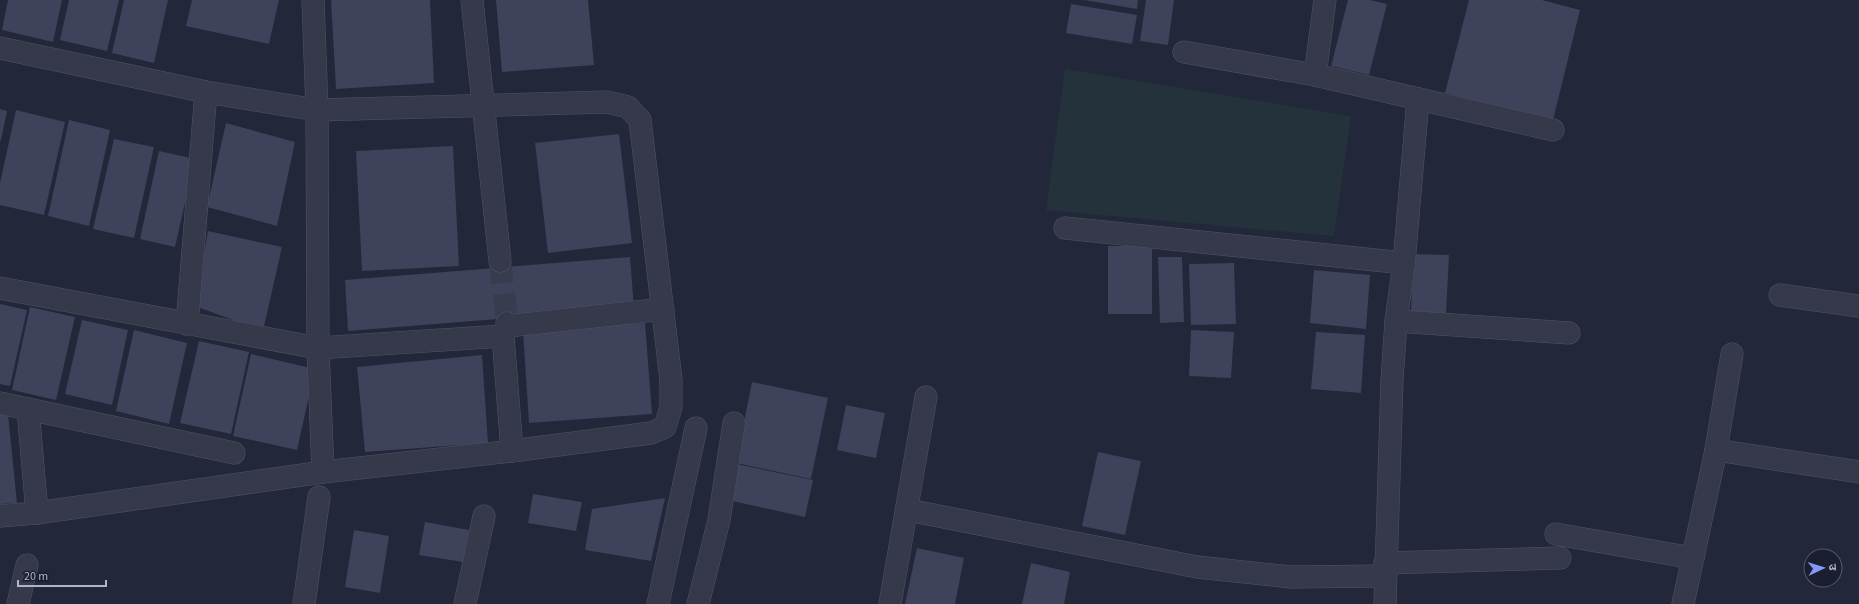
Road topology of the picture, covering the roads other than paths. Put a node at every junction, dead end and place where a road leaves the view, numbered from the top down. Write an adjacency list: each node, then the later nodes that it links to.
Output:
1 (312, 0): 10 (street)
2 (472, 0): 9 (street)
3 (1325, 0): 6 (street)
4 (0, 48): 7 (street)
5 (1184, 52): 6 (street)
6 (1315, 75): 8 (street)
7 (206, 92): 10 (street); 20 (street)
8 (1418, 99): 11 (street); 14 (street)
9 (482, 105): 10 (street); 13 (street); 18 (street)
10 (317, 110): 23 (street)
11 (1553, 130)
12 (1065, 228): 14 (street)
13 (500, 261)
14 (1404, 263): 19 (street)
15 (0, 288): 20 (street)
16 (1780, 295): 17 (street)
17 (1859, 306)
18 (663, 309): 21 (street); 31 (street)
19 (1396, 321): 22 (street); 44 (street)
20 (187, 324): 23 (street)
21 (506, 328): 23 (street); 31 (street)
22 (1569, 332)
23 (318, 348): 33 (street)
24 (1732, 354): 30 (street)
25 (926, 398): 36 (street)
26 (0, 403): 27 (street)
27 (28, 409): 32 (street); 37 (street)
28 (734, 423): 49 (street)
29 (696, 428): 48 (street)
30 (1716, 450): 34 (street); 42 (street)
31 (512, 451): 33 (street)
32 (234, 453)
33 (323, 472): 37 (street)
34 (1859, 472)
35 (319, 497): 46 (street)
36 (908, 510): 44 (street); 50 (street)
37 (37, 513): 38 (street)
38 (0, 516)
39 (484, 516): 47 (street)
40 (1556, 534): 42 (street)
41 (1560, 558): 44 (street)
42 (1693, 558): 52 (street)
43 (27, 565): 45 (street)
44 (1385, 570): 51 (street)
45 (18, 604)
46 (304, 604)
47 (465, 604)
48 (658, 604)
49 (698, 604)
50 (890, 604)
51 (1385, 604)
52 (1683, 604)

